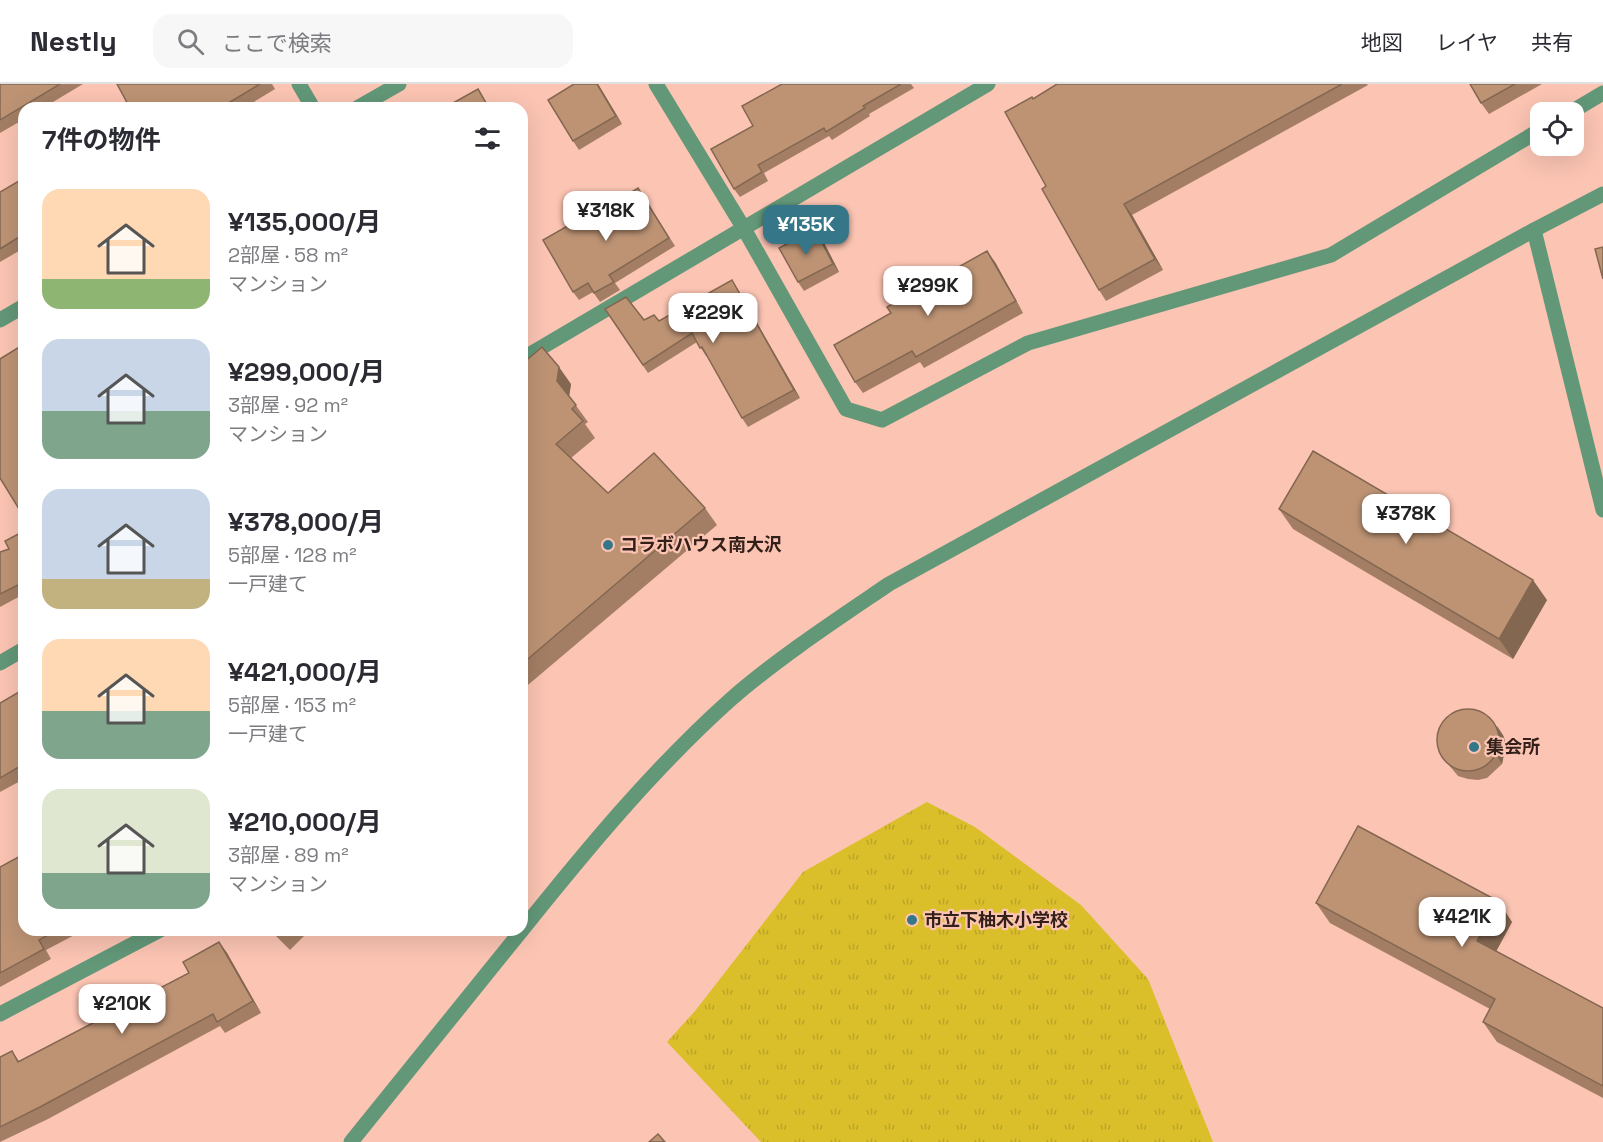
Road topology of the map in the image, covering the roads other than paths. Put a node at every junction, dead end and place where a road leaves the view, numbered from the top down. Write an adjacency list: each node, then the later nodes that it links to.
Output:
1 (299, 84): 6 (street)
2 (399, 84): 7 (street)
3 (656, 84): 11 (street)
4 (988, 84): 11 (street)
5 (1603, 93): 8 (street)
6 (310, 102)
7 (368, 102)
8 (1584, 104)
9 (1530, 136): 11 (street)
10 (1603, 194): 12 (street)
11 (743, 227): 15 (street)
12 (1534, 230): 16 (street); 19 (street)
13 (18, 310): 14 (street)
14 (0, 320)
15 (528, 355)
16 (1603, 510)
17 (18, 652): 18 (street)
18 (0, 663)
19 (528, 923)
20 (149, 936): 22 (street)
21 (517, 936): 23 (street)
22 (0, 1014)
23 (351, 1142)

